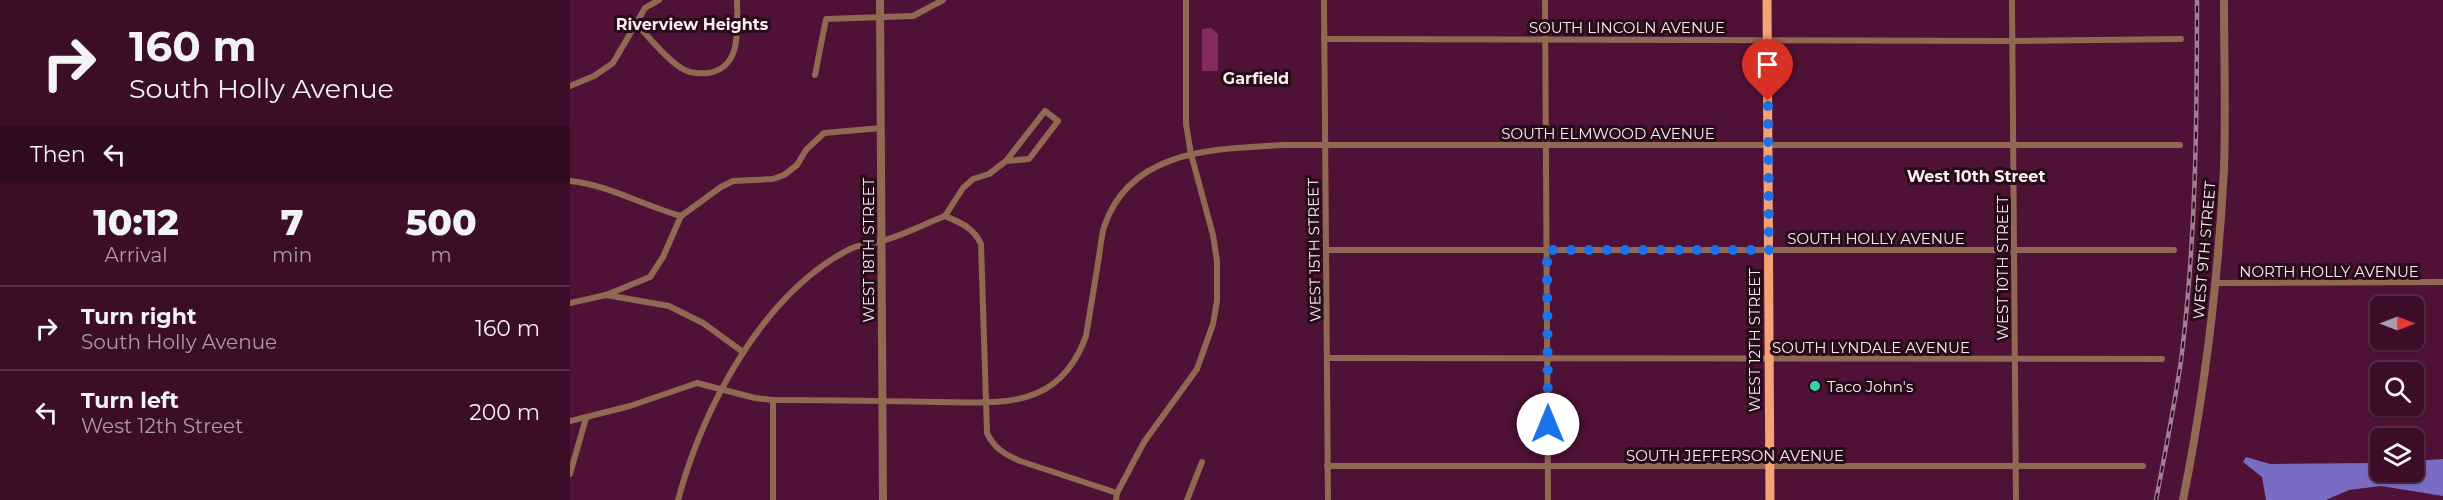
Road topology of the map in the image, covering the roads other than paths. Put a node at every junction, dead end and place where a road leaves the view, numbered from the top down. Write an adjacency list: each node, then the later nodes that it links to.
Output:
1 (659, 0): 12 (street)
2 (738, 0): 12 (street)
3 (880, 0): 11 (street, WEST 18TH STREET)
4 (943, 0): 11 (street)
5 (1186, 0): 26 (street)
6 (1324, 0): 13 (street, WEST 15TH STREET)
7 (1545, 0): 15 (street)
8 (1767, 0): 16 (main road, WEST 12TH STREET)
9 (2012, 0): 17 (street, WEST 10TH STREET)
10 (2224, 0): 38 (street, WEST 9TH STREET)
11 (880, 18): 18 (street); 20 (street, WEST 18TH STREET)
12 (635, 22): 19 (street)
13 (1324, 39): 15 (street, SOUTH LINCOLN AVENUE); 21 (street, WEST 15TH STREET)
14 (2181, 39): 17 (street, SOUTH LINCOLN AVENUE)
15 (1545, 40): 16 (street, SOUTH LINCOLN AVENUE); 22 (street)
16 (1767, 40): 17 (street, SOUTH LINCOLN AVENUE); 23 (main road, WEST 12TH STREET)
17 (2012, 41): 24 (street, WEST 10TH STREET)
18 (815, 75)
19 (570, 86)
20 (881, 129): 29 (street); 31 (street, WEST 18TH STREET)
21 (1325, 145): 22 (street, SOUTH ELMWOOD AVENUE); 26 (street, SOUTH ELMWOOD AVENUE); 32 (street, WEST 15TH STREET)
22 (1546, 145): 23 (street, SOUTH ELMWOOD AVENUE); 33 (street)
23 (1768, 145): 24 (street, SOUTH ELMWOOD AVENUE); 34 (main road, WEST 12TH STREET)
24 (2013, 145): 25 (street, SOUTH ELMWOOD AVENUE); 35 (street, WEST 10TH STREET)
25 (2180, 145)
26 (1191, 154): 50 (street, SOUTH ELMWOOD AVENUE); 60 (street)
27 (1006, 161): 27 (street); 30 (street)
28 (570, 181): 29 (street)
29 (681, 216): 39 (street)
30 (945, 216): 31 (street); 50 (street)
31 (881, 241): 41 (street); 49 (street, WEST 18TH STREET)
32 (1326, 250): 33 (street, SOUTH HOLLY AVENUE); 42 (street, WEST 15TH STREET)
33 (1547, 250): 34 (street, SOUTH HOLLY AVENUE); 44 (street)
34 (1769, 250): 35 (street, SOUTH HOLLY AVENUE); 46 (main road, WEST 12TH STREET)
35 (2014, 250): 36 (street, SOUTH HOLLY AVENUE); 43 (street, WEST 10TH STREET)
36 (2174, 250)
37 (2443, 282): 38 (street, NORTH HOLLY AVENUE)
38 (2215, 283): 69 (street, WEST 9TH STREET)
39 (606, 295): 40 (street); 41 (street)
40 (570, 303)
41 (743, 352): 47 (street)
42 (1327, 358): 44 (street, SOUTH LYNDALE AVENUE); 54 (street, WEST 15TH STREET)
43 (2015, 358): 45 (street, SOUTH LYNDALE AVENUE); 46 (street, SOUTH LYNDALE AVENUE); 57 (street, WEST 10TH STREET)
44 (1547, 359): 46 (street, SOUTH LYNDALE AVENUE); 56 (street)
45 (2162, 359)
46 (1769, 360): 58 (main road, WEST 12TH STREET)
47 (723, 390): 48 (street); 51 (street); 61 (street)
48 (773, 400): 49 (street); 62 (street)
49 (882, 401): 50 (street, SOUTH ELMWOOD AVENUE); 63 (street, WEST 18TH STREET)
50 (985, 402): 60 (street)
51 (586, 418): 52 (street); 59 (street)
52 (570, 421)
53 (1202, 462): 64 (street)
54 (1327, 466): 56 (street, SOUTH JEFFERSON AVENUE); 65 (street, WEST 15TH STREET)
55 (2144, 466): 57 (street, SOUTH JEFFERSON AVENUE)
56 (1548, 467): 58 (street, SOUTH JEFFERSON AVENUE); 66 (street)
57 (2015, 467): 58 (street, SOUTH JEFFERSON AVENUE); 68 (street, WEST 10TH STREET)
58 (1770, 468): 67 (main road, WEST 12TH STREET)
59 (570, 474)
60 (1116, 497)
61 (678, 500)
62 (773, 500)
63 (883, 500)
64 (1187, 500)
65 (1328, 500)
66 (1548, 500)
67 (1770, 500)
68 (2016, 500)
69 (2183, 500)

